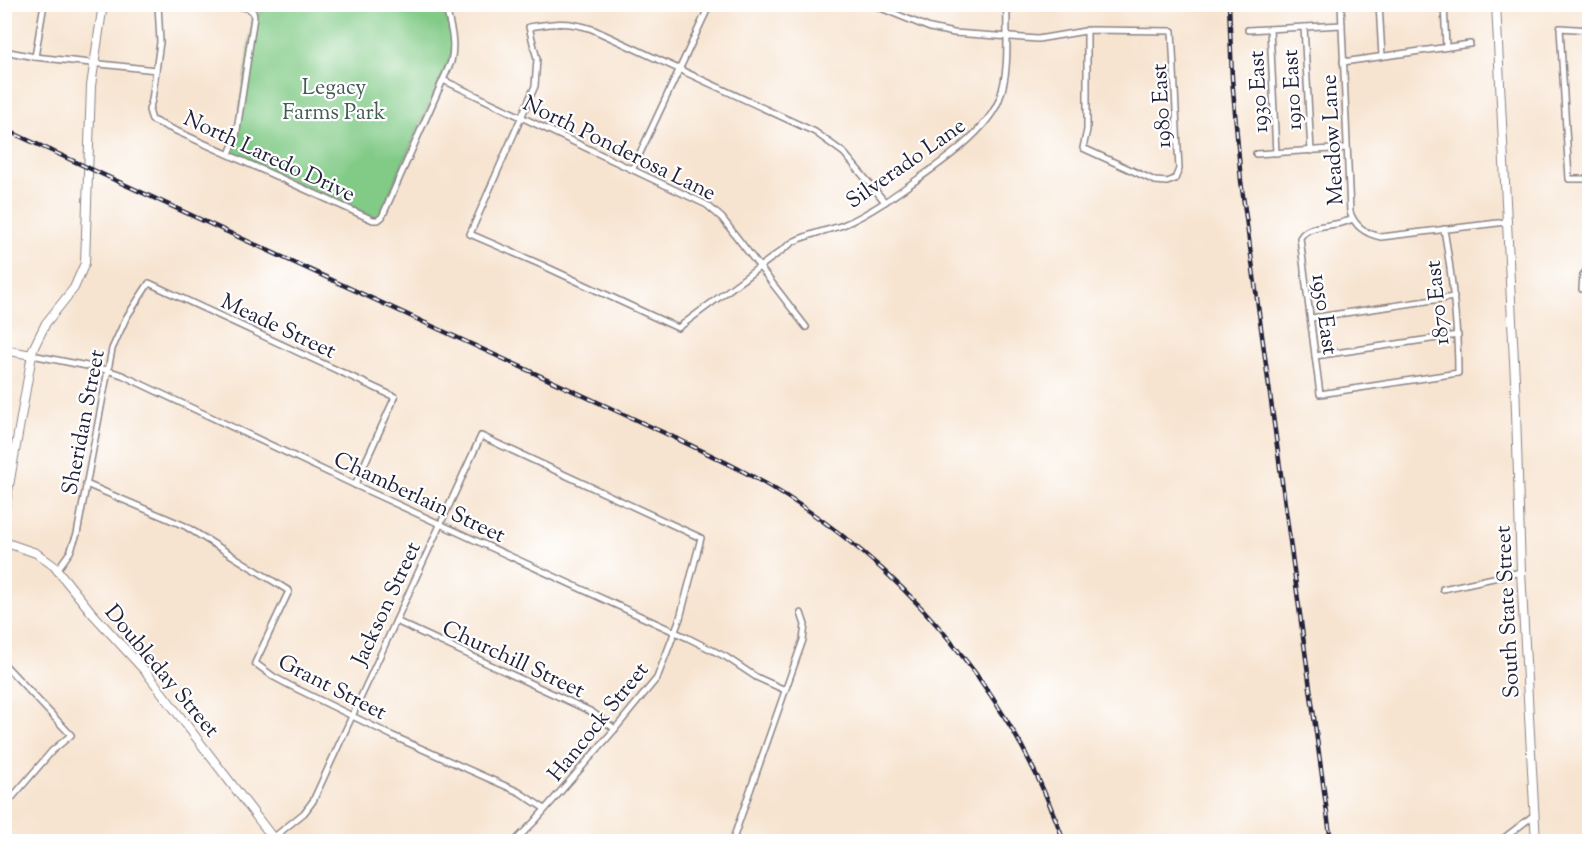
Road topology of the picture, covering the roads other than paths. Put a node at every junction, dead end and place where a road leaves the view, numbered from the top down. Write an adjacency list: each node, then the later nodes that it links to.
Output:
1 (44, 4): 24 (street)
2 (103, 4): 26 (street)
3 (158, 4): 28 (street)
4 (228, 4): 34 (street)
5 (444, 4): 29 (street)
6 (710, 4): 27 (street)
7 (871, 4): 19 (street)
8 (1007, 4): 19 (street, Silverado Lane)
9 (1341, 4): 13 (street, Meadow Lane)
10 (1379, 4): 23 (street)
11 (1444, 4): 21 (street)
12 (1496, 4): 40 (street, South State Street)
13 (1342, 25): 14 (street); 25 (street, Meadow Lane)
14 (1304, 27): 15 (street); 32 (street, 1910 East)
15 (1270, 28): 17 (street); 33 (street, 1930 East)
16 (1087, 30): 16 (street, 1980 East); 19 (street)
17 (1248, 30)
18 (1590, 30): 37 (street)
19 (1006, 37): 38 (street, Silverado Lane)
20 (1470, 44): 21 (street)
21 (1446, 47): 23 (street)
22 (4, 51): 24 (street)
23 (1382, 56): 25 (street)
24 (35, 57): 26 (street)
25 (1343, 62): 31 (street, Meadow Lane)
26 (93, 63): 28 (street); 51 (street)
27 (680, 69): 30 (street); 36 (street); 38 (street)
28 (156, 70): 34 (street, North Laredo Drive)
29 (443, 80): 30 (street, North Ponderosa Lane); 34 (street, North Laredo Drive)
30 (522, 117): 36 (street, North Ponderosa Lane); 42 (street, Silverado Lane)
31 (1347, 148): 32 (street); 39 (street, Meadow Lane)
32 (1311, 151): 33 (street)
33 (1276, 153): 35 (street)
34 (229, 154)
35 (1256, 154)
36 (633, 168): 42 (street, North Ponderosa Lane)
37 (1590, 179)
38 (885, 202): 42 (street, Silverado Lane)
39 (1352, 219): 41 (street, Meadow Lane); 47 (street, 1950 East)
40 (1506, 222): 41 (street, Meadow Lane); 62 (street, South State Street)
41 (1444, 229): 46 (street, 1870 East)
42 (760, 266): 48 (street, North Ponderosa Lane)
43 (1590, 266): 45 (street)
44 (149, 283): 53 (street, Sheridan Street); 56 (street, Meade Street)
45 (1582, 288)
46 (1454, 297): 47 (street); 49 (street, 1870 East)
47 (1311, 318): 52 (street, 1950 East)
48 (806, 327)
49 (1458, 335): 52 (street); 54 (street, 1870 East)
50 (4, 350): 51 (street)
51 (32, 355): 53 (street, Chamberlain Street); 57 (street)
52 (1315, 356): 54 (street, 1950 East)
53 (107, 370): 55 (street, Sheridan Street); 56 (street, Chamberlain Street)
54 (1320, 394)
55 (86, 484): 61 (street, Sheridan Street); 69 (street, Grant Street)
56 (355, 485): 58 (street, Chamberlain Street)
57 (4, 514)
58 (440, 523): 59 (street, Jackson Street); 65 (street, Jackson Street); 66 (street, Chamberlain Street)
59 (701, 538): 66 (street, Hancock Street)
60 (4, 542): 61 (street, Doubleday Street)
61 (57, 570): 74 (street, Doubleday Street)
62 (1521, 572): 63 (street); 73 (street, South State Street)
63 (1443, 589)
64 (801, 613): 68 (street)
65 (396, 621): 69 (street, Jackson Street); 70 (street, Churchill Street)
66 (676, 633): 68 (street, Chamberlain Street); 70 (street, Hancock Street)
67 (4, 664): 71 (street)
68 (785, 690): 76 (street)
69 (352, 715): 72 (street, Grant Street); 74 (street, Jackson Street)
70 (615, 729): 72 (street, Hancock Street)
71 (4, 807)
72 (545, 809): 75 (street, Hancock Street)
73 (1534, 815): 77 (street); 78 (street, South State Street)
74 (275, 840)
75 (514, 842)
76 (732, 842)
77 (1499, 842)
78 (1536, 842)

